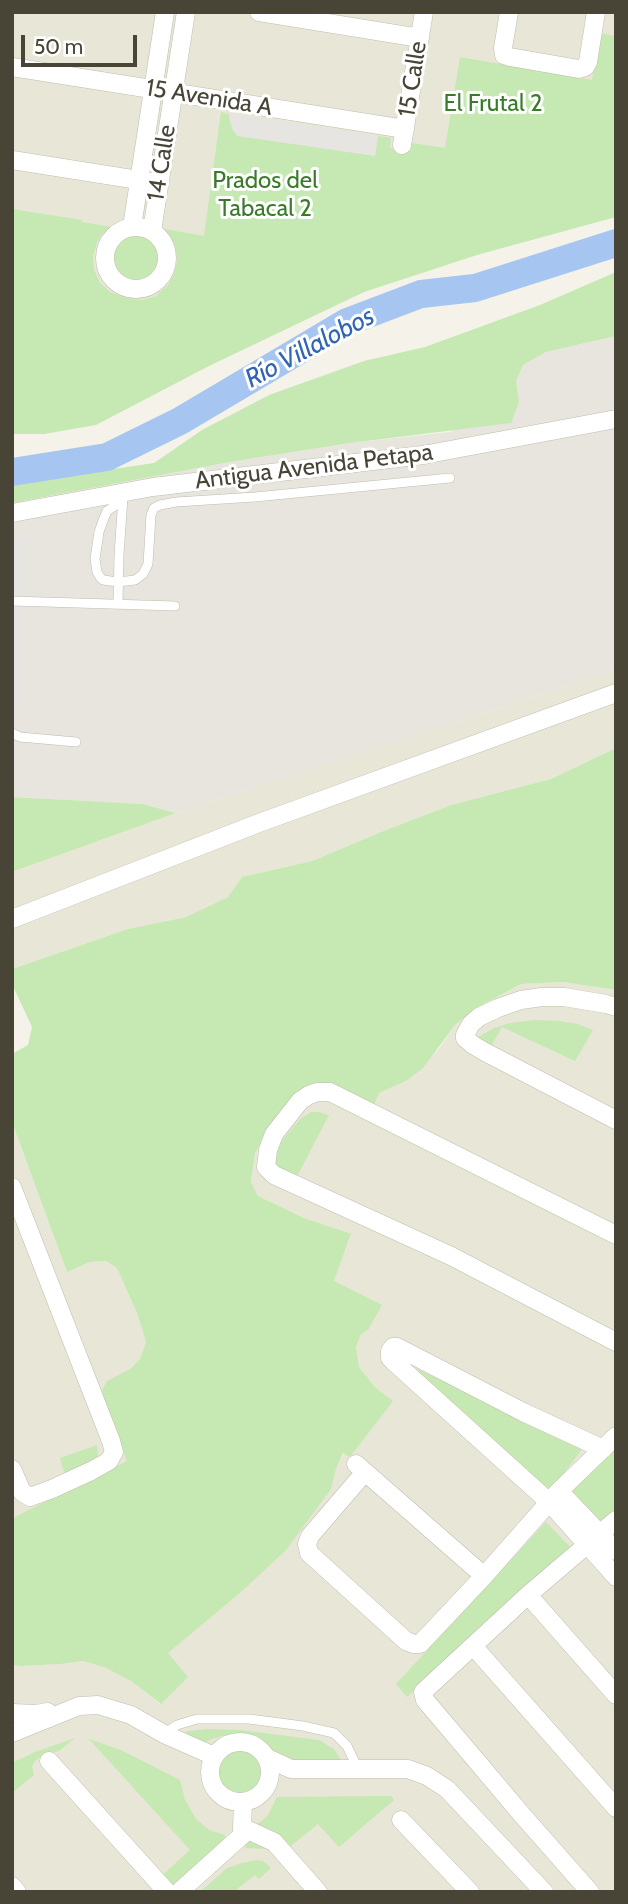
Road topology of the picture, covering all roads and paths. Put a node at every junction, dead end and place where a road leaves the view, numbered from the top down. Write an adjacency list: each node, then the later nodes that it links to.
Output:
1 (165, 12): 9 (street, 14 Calle)
2 (186, 12): 10 (street, 14 Calle)
3 (258, 12): 7 (street)
4 (424, 12): 7 (street, 15 Calle)
5 (509, 12): 6 (street)
6 (596, 12)
7 (420, 38): 11 (street, 15 Calle)
8 (12, 67): 9 (street, 15 Avenida A)
9 (153, 89): 10 (street, 15 Avenida A); 13 (street, 14 Calle)
10 (174, 92): 11 (street, 15 Avenida A); 14 (street, 14 Calle)
11 (404, 137)
12 (12, 160): 13 (street)
13 (139, 180): 14 (street); 15 (street, 14 Calle)
14 (159, 183): 16 (street, 14 Calle)
15 (132, 227): 16 (street, 14 Calle); 16 (street, 14 Calle)
16 (152, 230)
17 (616, 418): 19 (street, Antigua Avenida Petapa)
18 (450, 478): 21 (lane)
19 (123, 496): 20 (street, Antigua Avenida Petapa); 21 (lane); 21 (lane)
20 (12, 513)
21 (118, 582): 23 (lane)
22 (12, 601): 23 (lane)
23 (118, 604): 24 (lane)
24 (175, 606)
25 (616, 693): 28 (street)
26 (12, 733): 27 (lane)
27 (76, 741)
28 (12, 919)
29 (616, 1007): 30 (street)
30 (616, 1121)
31 (12, 1187): 32 (street)
32 (18, 1217): 37 (street)
33 (616, 1235): 34 (street)
34 (616, 1342)
35 (616, 1436): 36 (street)
36 (603, 1449): 38 (street); 38 (street)
37 (12, 1469)
38 (554, 1497): 40 (street); 42 (street)
39 (616, 1520): 40 (street)
40 (594, 1540): 41 (street); 43 (street); 44 (street)
41 (616, 1551)
42 (484, 1577): 42 (street)
43 (616, 1577)
44 (528, 1595): 45 (street); 46 (street)
45 (474, 1647): 58 (street); 68 (street)
46 (616, 1695)
47 (79, 1706): 48 (street); 49 (street); 50 (street)
48 (12, 1713)
49 (12, 1732)
50 (164, 1734): 51 (street); 55 (lane)
51 (214, 1756): 52 (street); 57 (street)
52 (267, 1758): 54 (street); 56 (street)
53 (49, 1761): 63 (street)
54 (291, 1769): 55 (street); 56 (street)
55 (359, 1769): 67 (street)
56 (269, 1780): 57 (street)
57 (243, 1802): 60 (street)
58 (616, 1808)
59 (401, 1820): 66 (street)
60 (248, 1829): 64 (street); 65 (street)
61 (12, 1886): 62 (street)
62 (17, 1892)
63 (166, 1892)
64 (179, 1892)
65 (318, 1892)
66 (470, 1892)
67 (544, 1892)
68 (590, 1892)

